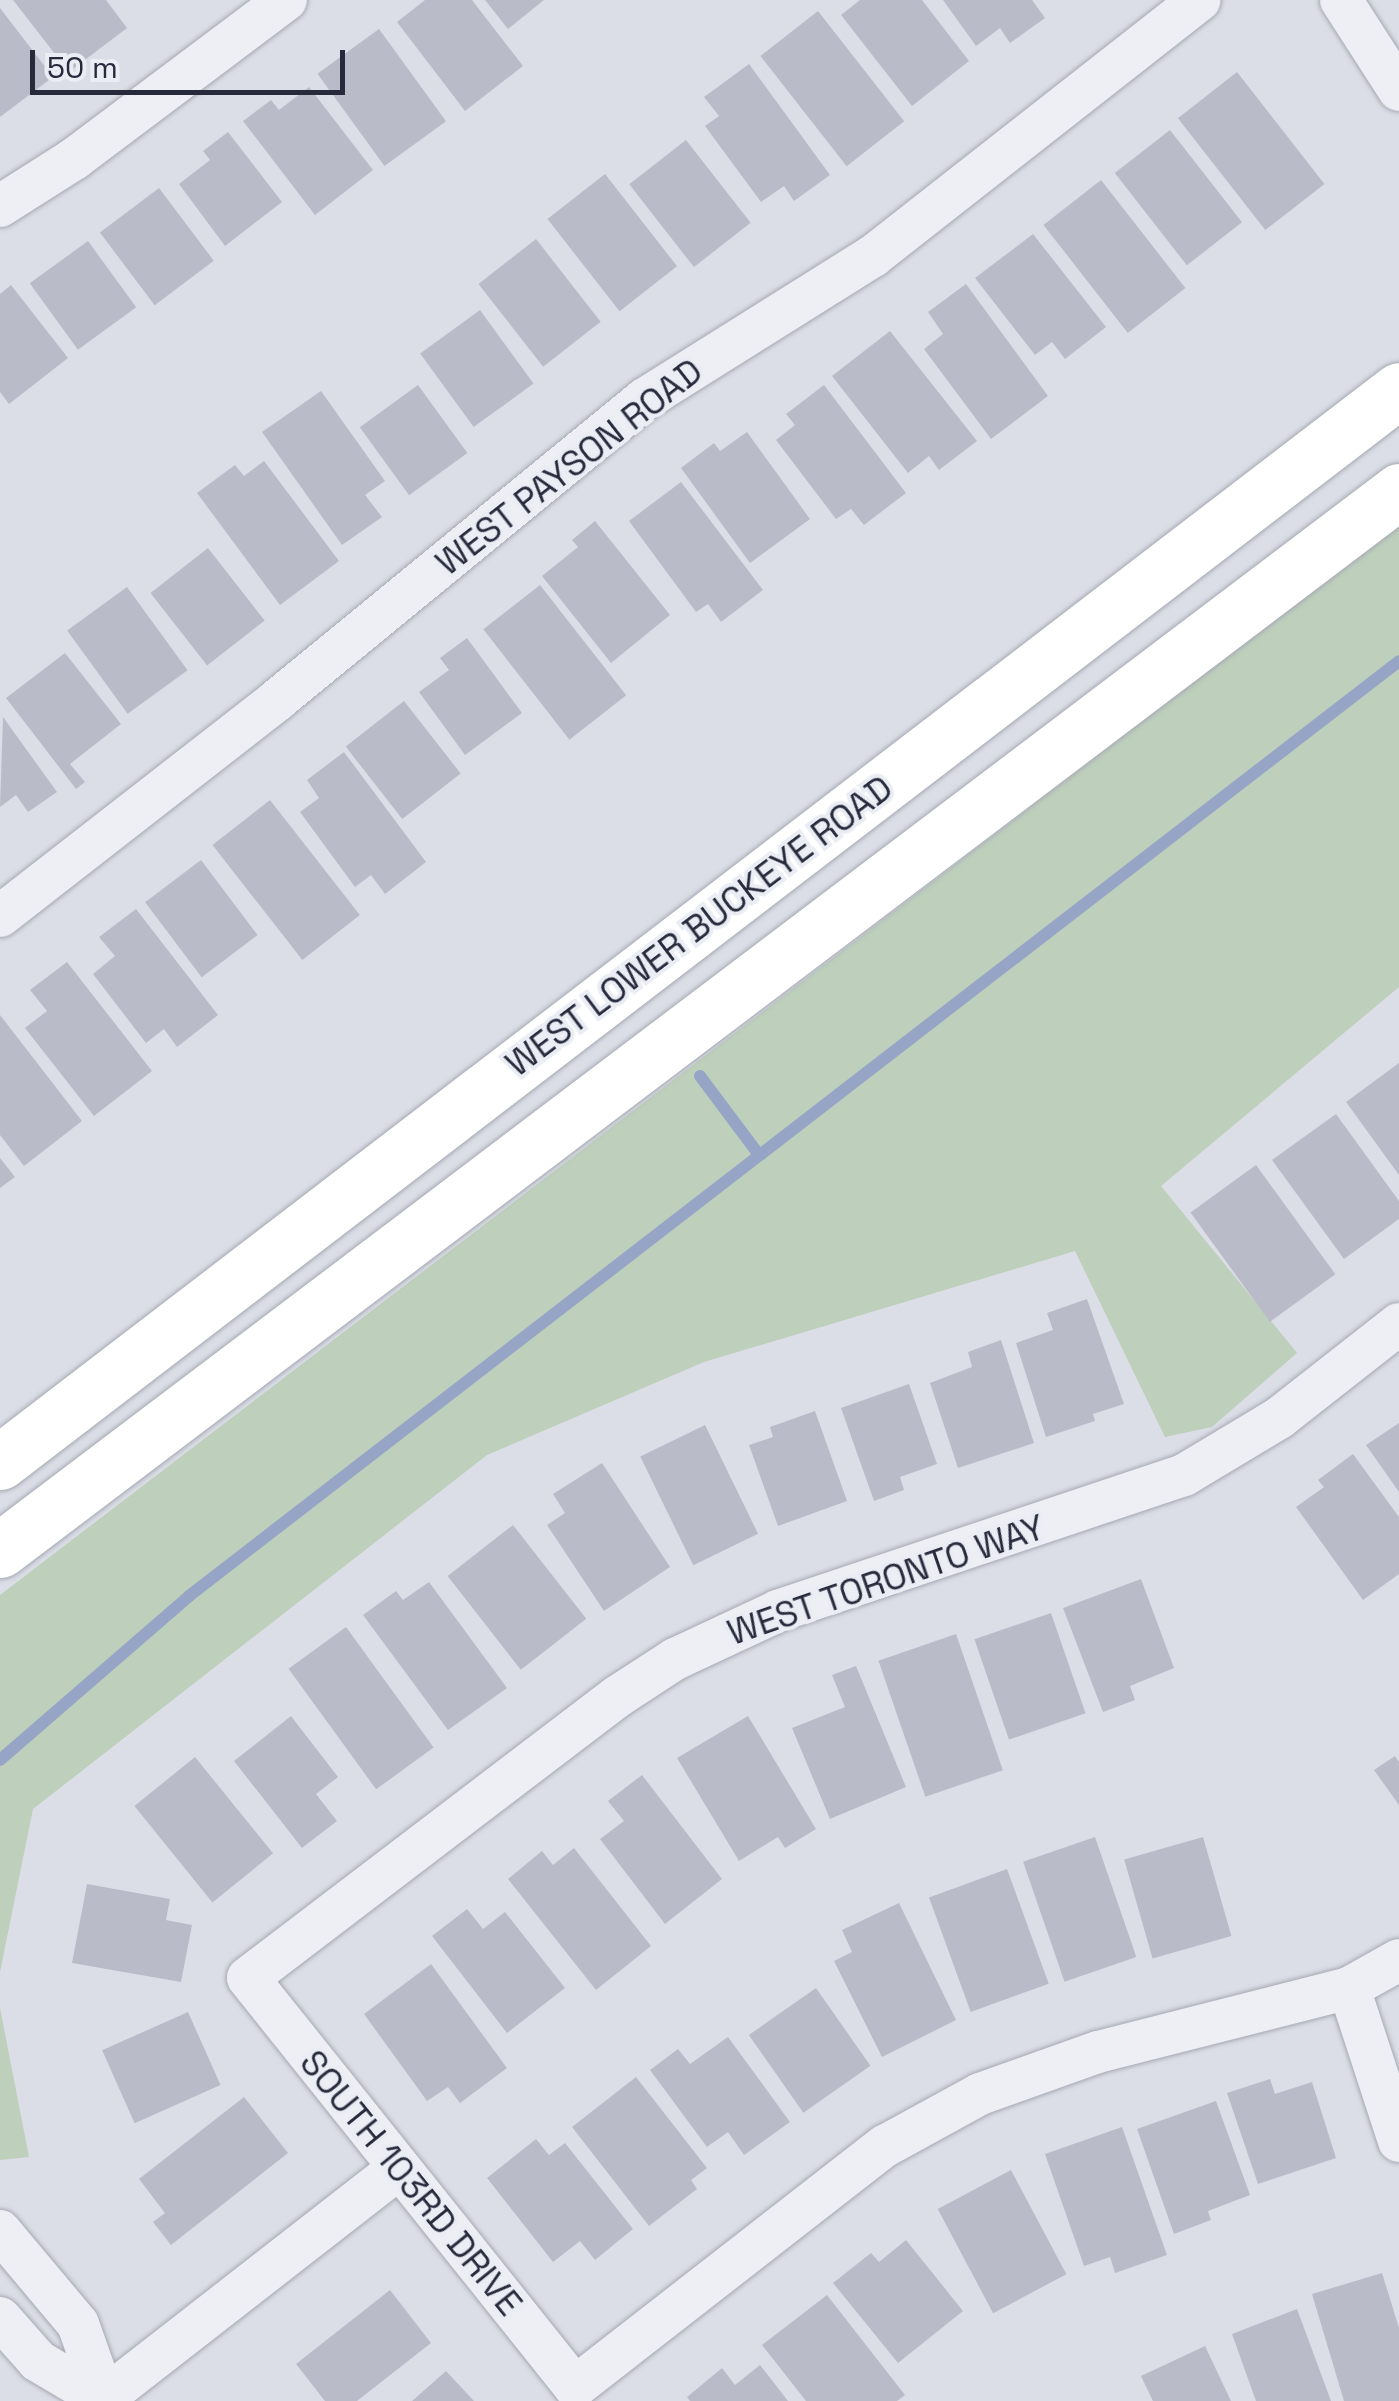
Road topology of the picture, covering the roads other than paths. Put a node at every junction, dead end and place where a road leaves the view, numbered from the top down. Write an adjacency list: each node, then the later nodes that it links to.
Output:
1 (286, 0): 5 (street)
2 (1199, 0): 8 (street, WEST PAYSON ROAD)
3 (1341, 0): 4 (street)
4 (1399, 90)
5 (0, 206)
6 (1399, 390): 10 (main road, WEST LOWER BUCKEYE ROAD)
7 (1399, 490): 11 (main road)
8 (0, 916)
9 (1399, 1324): 13 (street, WEST TORONTO WAY)
10 (0, 1462)
11 (0, 1550)
12 (1399, 1960): 14 (street)
13 (248, 1978): 16 (street, SOUTH 103RD DRIVE)
14 (1349, 1988): 15 (street); 16 (street, SOUTH 103RD DRIVE)
15 (1399, 2141)
16 (399, 2168): 19 (street)
17 (0, 2231): 19 (street)
18 (0, 2318): 19 (street)
19 (103, 2400)

